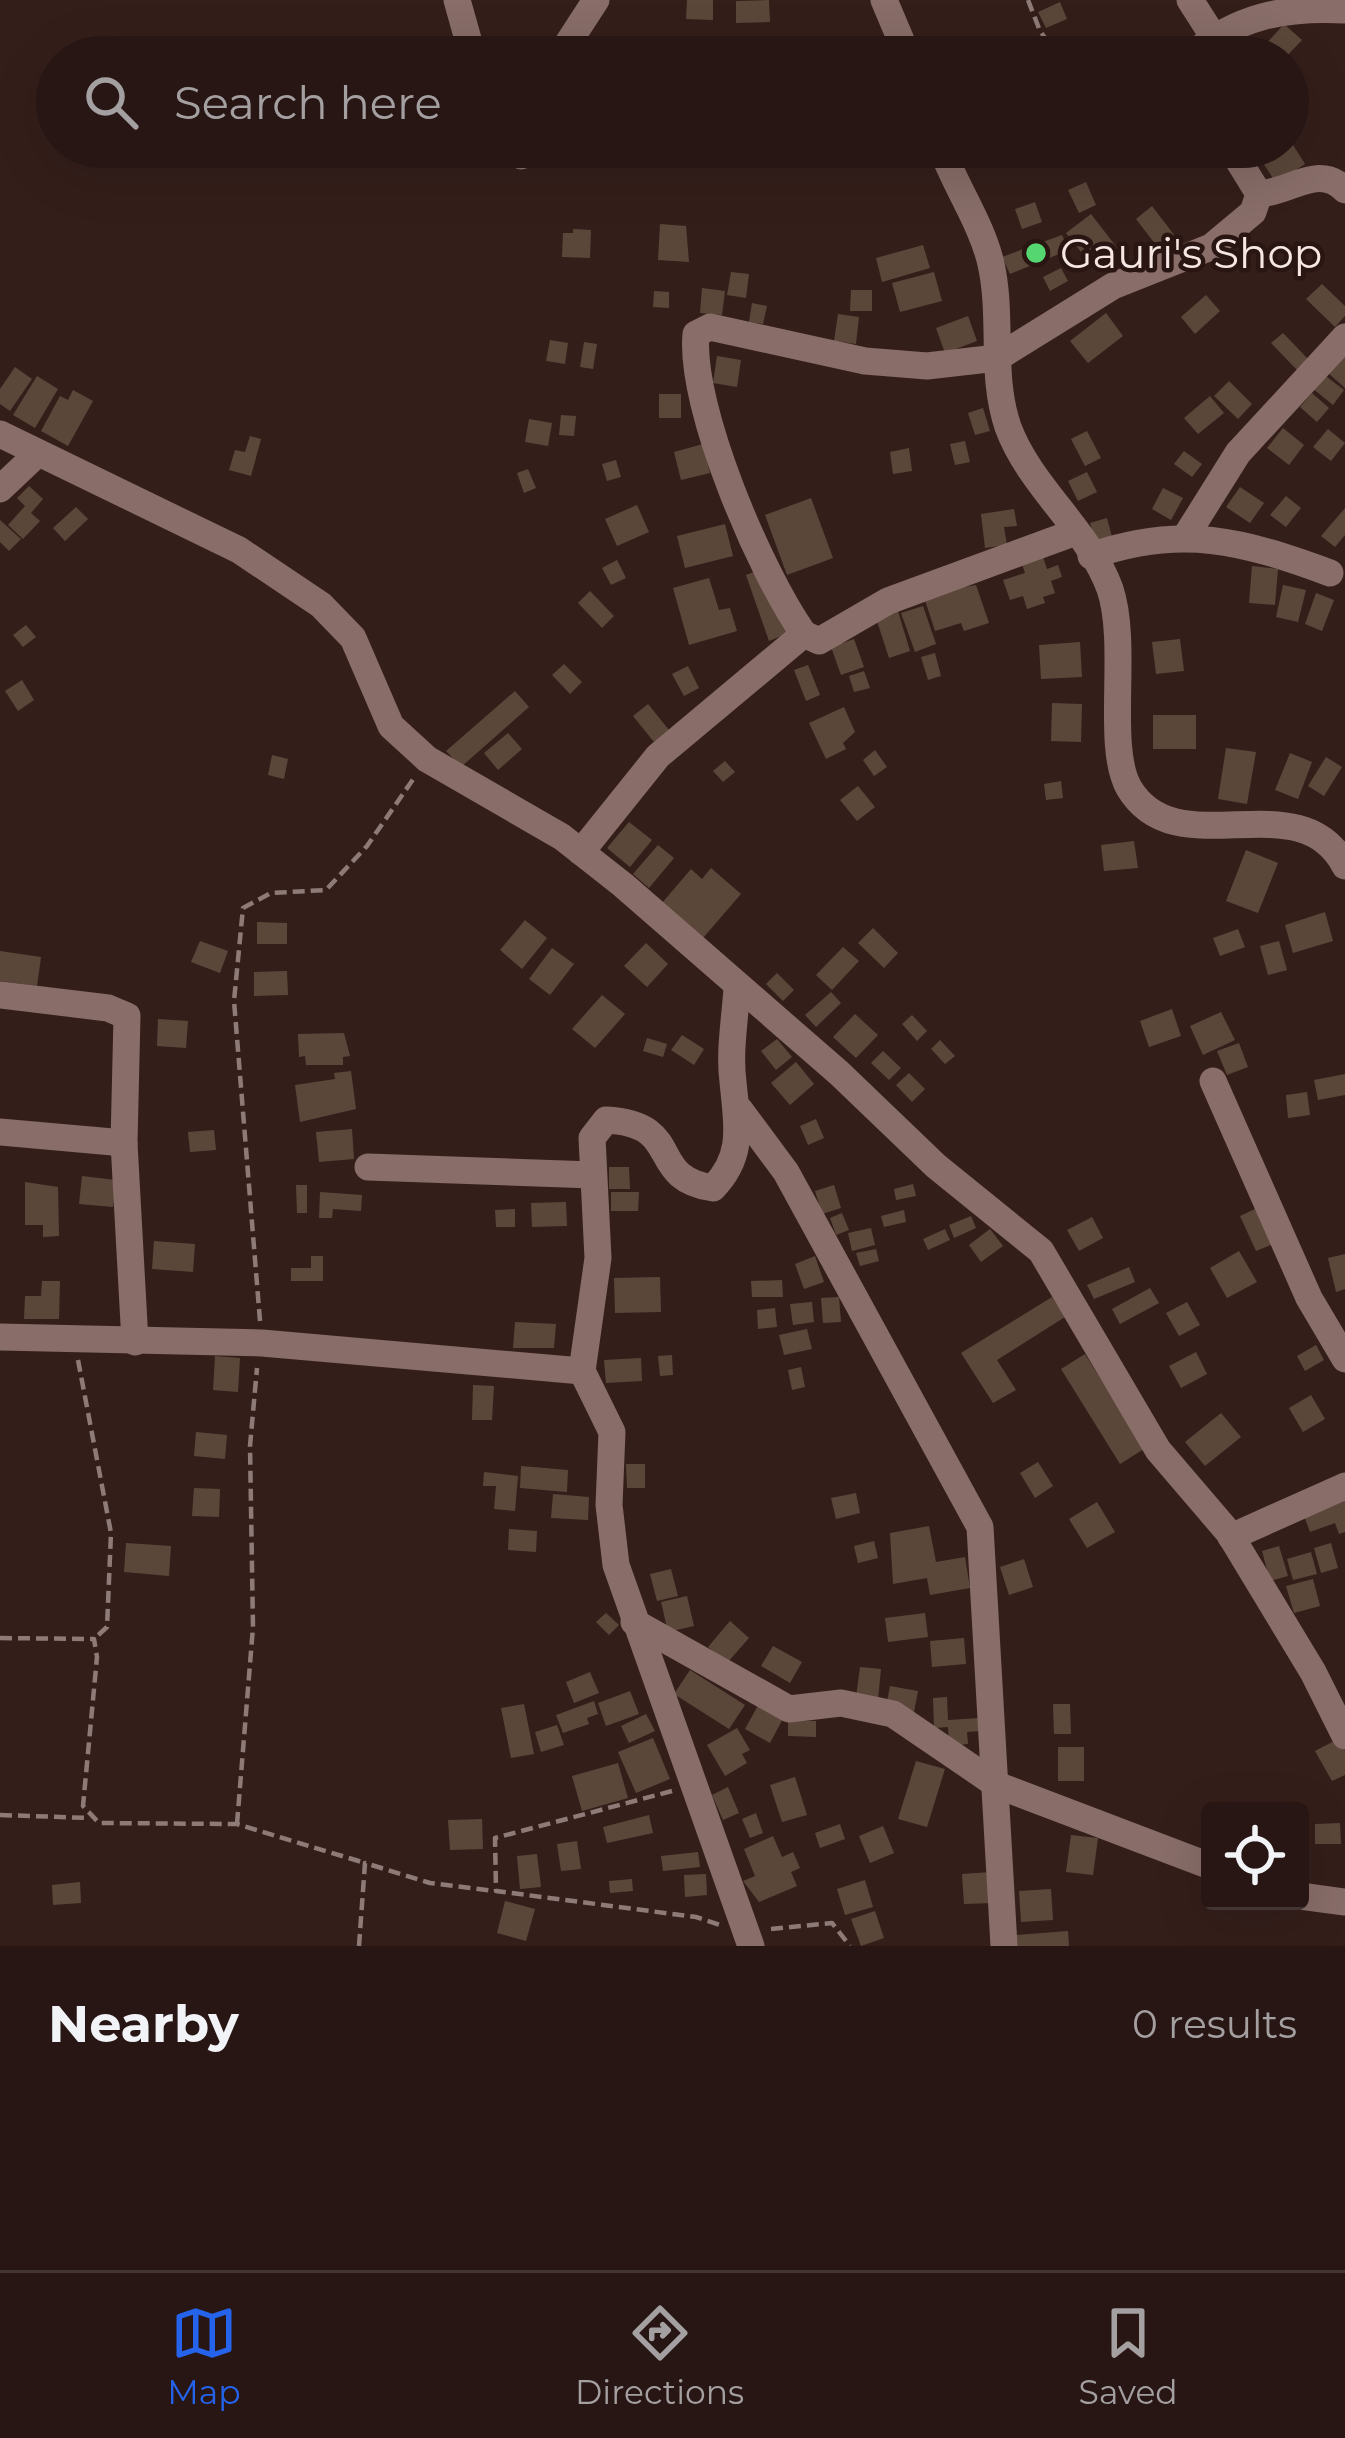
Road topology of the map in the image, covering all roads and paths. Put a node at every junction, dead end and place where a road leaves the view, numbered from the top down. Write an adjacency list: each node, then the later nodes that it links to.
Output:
1 (457, 0): 7 (street)
2 (596, 0): 8 (street)
3 (884, 0): 9 (street)
4 (1028, 0): 10 (path)
5 (1190, 0): 11 (street)
6 (1345, 10): 11 (street)
7 (467, 36)
8 (573, 36)
9 (899, 36)
10 (1044, 36)
11 (1213, 36)
12 (950, 168): 17 (street)
13 (1243, 168): 15 (street)
14 (1345, 190): 15 (street)
15 (1259, 194): 17 (street)
16 (1345, 337): 22 (street)
17 (997, 358): 21 (street); 25 (street)
18 (0, 434): 19 (street)
19 (37, 454): 20 (street); 26 (street)
20 (0, 489)
21 (1073, 532): 23 (street); 25 (street)
22 (1186, 536): 23 (street); 24 (street)
23 (1091, 556): 28 (street)
24 (1330, 573)
25 (804, 634): 27 (street)
26 (427, 759): 27 (street); 40 (path)
27 (581, 852): 29 (street)
28 (1345, 866)
29 (737, 988): 32 (street); 44 (street)
30 (0, 995): 34 (street)
31 (1213, 1081): 41 (street)
32 (740, 1110): 36 (street); 49 (street)
33 (0, 1132): 34 (street)
34 (124, 1143): 39 (street)
35 (368, 1167): 36 (street)
36 (592, 1175): 42 (street)
37 (0, 1337): 38 (street)
38 (74, 1342): 39 (street); 47 (path)
39 (135, 1342): 40 (street)
40 (262, 1342): 42 (street); 53 (path)
41 (1345, 1358)
42 (582, 1371): 45 (street)
43 (1345, 1486): 44 (street)
44 (1231, 1538): 48 (street)
45 (634, 1622): 49 (street); 50 (street)
46 (0, 1638): 47 (path)
47 (94, 1640): 52 (path)
48 (1345, 1736)
49 (997, 1785): 55 (street); 62 (street)
50 (693, 1786): 56 (path); 59 (street)
51 (0, 1815): 52 (path)
52 (90, 1818): 53 (path)
53 (237, 1825): 54 (path)
54 (365, 1863): 56 (path); 60 (path)
55 (1201, 1863)
56 (496, 1891): 59 (path)
57 (1309, 1897): 58 (street)
58 (1345, 1902)
59 (749, 1940): 61 (path)
60 (359, 1946)
61 (850, 1946)
62 (1004, 1946)

